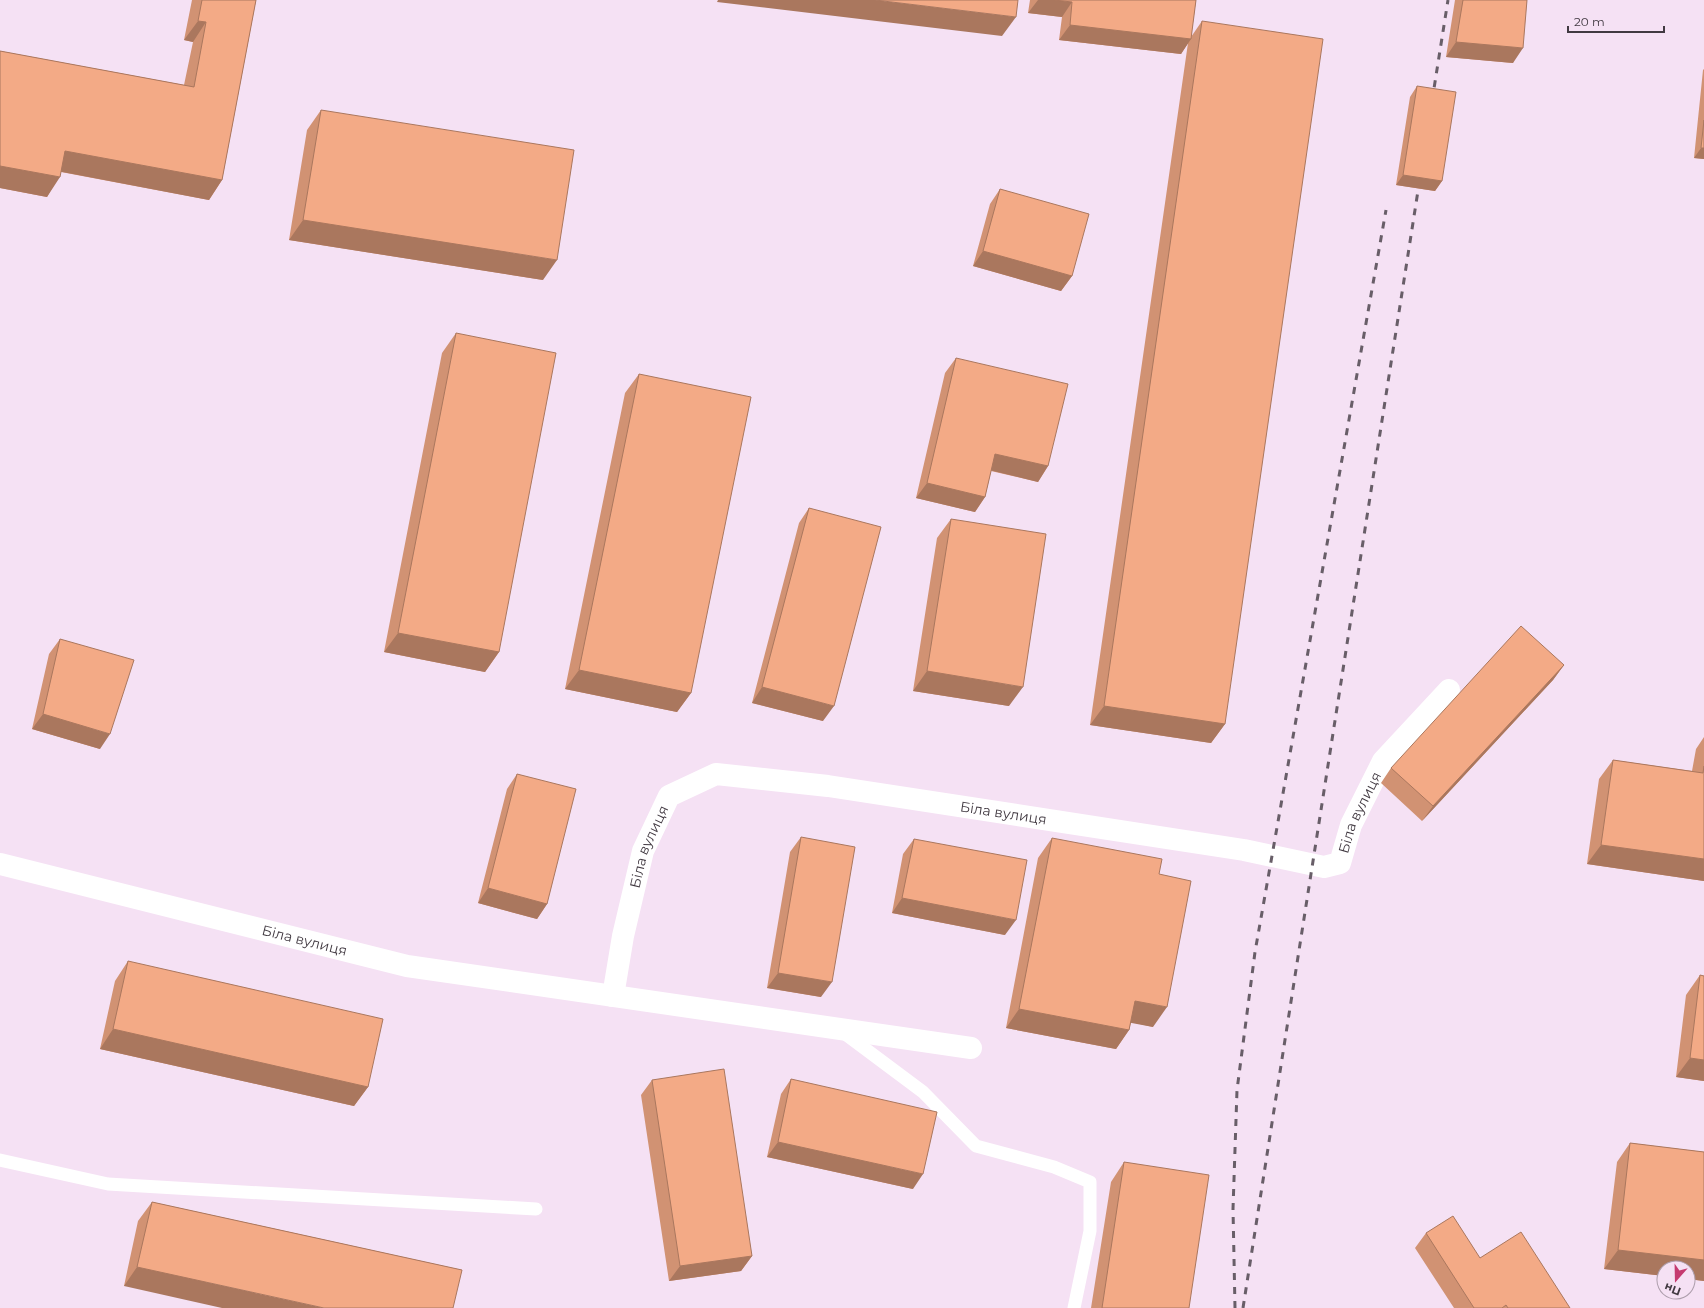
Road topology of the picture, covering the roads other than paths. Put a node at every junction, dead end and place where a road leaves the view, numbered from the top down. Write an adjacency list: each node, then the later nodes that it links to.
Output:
1 (1449, 690): 3 (street, Біла вулиця)
2 (0, 864): 3 (street, Біла вулиця)
3 (613, 996): 4 (street, Біла вулиця)
4 (837, 1028): 5 (street, Біла вулиця); 8 (lane)
5 (971, 1048)
6 (0, 1160): 7 (lane)
7 (536, 1209)
8 (1074, 1308)

